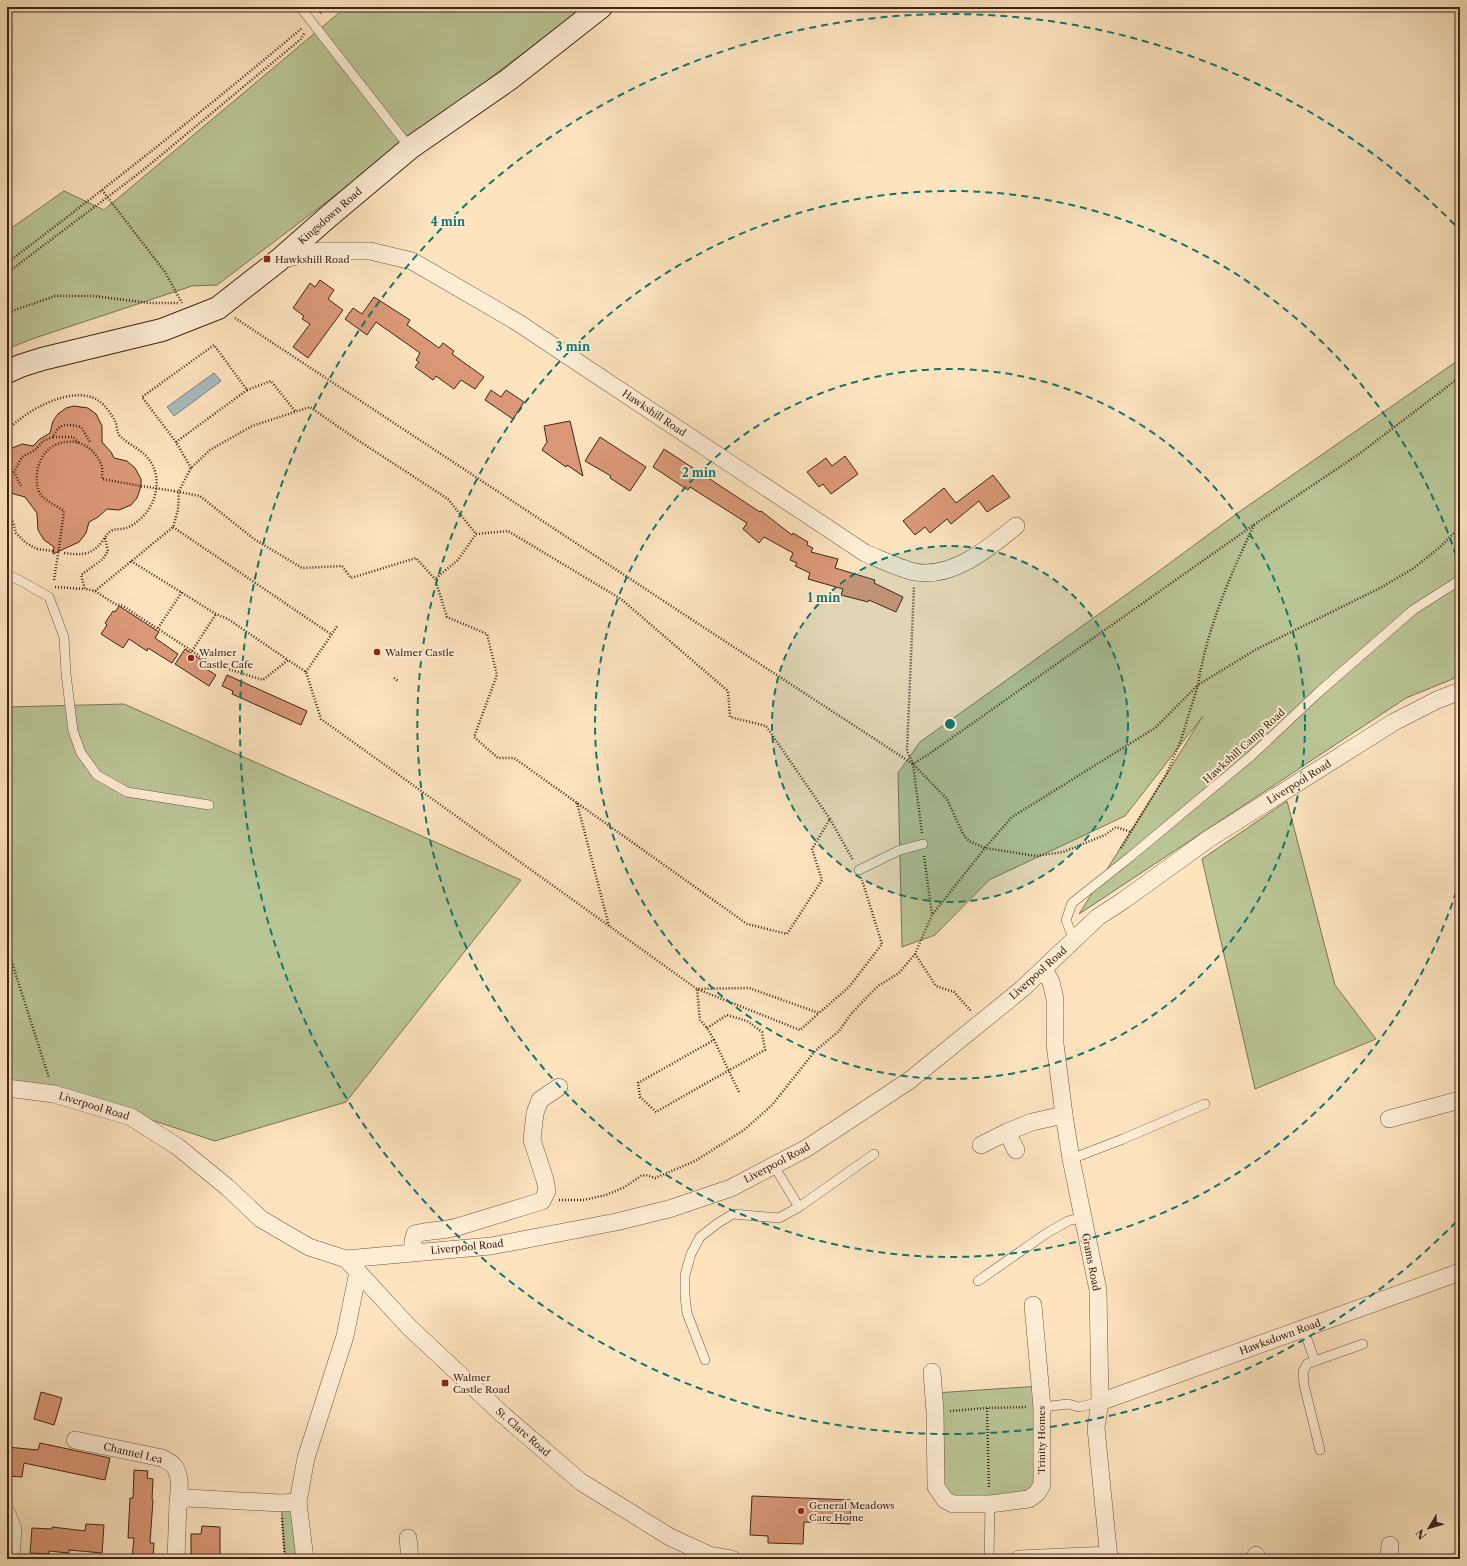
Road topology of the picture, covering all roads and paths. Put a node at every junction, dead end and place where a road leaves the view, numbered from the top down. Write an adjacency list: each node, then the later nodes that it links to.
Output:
1 (300, 7): 3 (lane)
2 (601, 7): 5 (street, Kingsdown Road)
3 (310, 20): 5 (lane); 6 (path)
4 (302, 39): 7 (path)
5 (410, 148): 8 (street, Kingsdown Road)
6 (102, 190): 7 (path); 9 (path)
7 (108, 198): 10 (path); 11 (path)
8 (278, 260): 13 (street, Kingsdown Road); 37 (street, Hawkshill Road)
9 (7, 263)
10 (7, 273)
11 (182, 303): 12 (path); 14 (path)
12 (189, 304)
13 (218, 308): 15 (street, Kingsdown Road); 57 (path)
14 (7, 315)
15 (7, 372)
16 (1460, 377): 28 (path)
17 (247, 390): 18 (path); 22 (path); 22 (path)
18 (296, 411): 24 (path); 32 (path)
19 (7, 431): 33 (path)
20 (53, 437): 21 (path); 23 (path); 25 (path)
21 (90, 442)
22 (176, 442): 24 (path)
23 (79, 444): 26 (path, bridge); 40 (path, bridge)
24 (191, 468): 26 (path)
25 (21, 486)
26 (179, 492): 30 (path); 39 (path)
27 (7, 514): 34 (path)
28 (1255, 524): 55 (path); 57 (path)
29 (1016, 526): 37 (street, Hawkshill Road)
30 (173, 527): 36 (path); 49 (path)
31 (1460, 527): 55 (path)
32 (476, 534): 39 (path); 60 (path)
33 (104, 538): 35 (path); 43 (path)
34 (53, 551)
35 (64, 553)
36 (131, 561): 44 (path); 45 (path)
37 (915, 572): 57 (path)
38 (7, 575): 59 (lane)
39 (435, 579): 58 (path)
40 (54, 580)
41 (1460, 580): 66 (lane, Hawkshill Camp Road)
42 (53, 587): 43 (path)
43 (85, 589): 44 (path)
44 (96, 591): 48 (path)
45 (182, 592): 46 (path); 48 (path)
46 (216, 614): 50 (path); 51 (path)
47 (338, 625): 49 (path)
48 (158, 628): 50 (path)
49 (332, 635): 52 (path)
50 (192, 652): 51 (path)
51 (288, 660): 52 (path)
52 (306, 672): 65 (path)
53 (394, 678): 54 (path)
54 (398, 681)
55 (1198, 685): 62 (path); 62 (path)
56 (1460, 691): 66 (street, Liverpool Road)
57 (913, 764): 61 (path); 62 (path)
58 (577, 803): 60 (path); 65 (path)
59 (209, 805)
60 (830, 819): 63 (path)
61 (923, 844): 63 (lane); 64 (path)
62 (985, 848): 64 (path)
63 (859, 870): 71 (path)
64 (932, 915): 68 (path)
65 (609, 926): 70 (path)
66 (1074, 940): 69 (street, Liverpool Road)
67 (7, 947): 79 (path)
68 (914, 954): 72 (path); 90 (path)
69 (1044, 970): 72 (street, Liverpool Road); 82 (street, Grams Road)
70 (697, 989): 71 (path); 71 (path); 73 (path)
71 (819, 1013)
72 (981, 1022): 89 (street, Liverpool Road)
73 (707, 1028): 74 (path); 75 (path)
74 (714, 1040): 75 (path); 75 (path)
75 (728, 1071): 78 (path)
76 (559, 1087): 90 (street)
77 (7, 1088): 79 (street, Liverpool Road)
78 (739, 1092)
79 (54, 1094): 94 (street, Liverpool Road)
80 (1460, 1100): 83 (street)
81 (1205, 1104): 88 (lane)
82 (1064, 1115): 84 (street); 88 (street, Grams Road)
83 (1390, 1119)
84 (1007, 1132): 85 (street); 86 (street)
85 (981, 1145)
86 (1016, 1150)
87 (874, 1154): 91 (lane)
88 (1071, 1159): 92 (street, Grams Road)
89 (774, 1166): 91 (lane); 93 (street, Liverpool Road)
90 (542, 1201): 93 (street)
91 (799, 1207): 101 (lane)
92 (1083, 1217): 97 (lane); 104 (street, Grams Road)
93 (413, 1252): 94 (street, Liverpool Road)
94 (346, 1259): 95 (street, St. Clare Road)
95 (358, 1272): 110 (street); 122 (street, St. Clare Road)
96 (1460, 1272): 99 (street, Hawksdown Road)
97 (978, 1281)
98 (1033, 1305): 105 (street, Trinity Homes)
99 (1303, 1328): 102 (lane); 104 (street, Hawksdown Road)
100 (1363, 1344): 102 (lane)
101 (705, 1360)
102 (1315, 1361): 109 (lane)
103 (932, 1372): 107 (street, Trinity Homes)
104 (1100, 1402): 105 (lane); 116 (street, Grams Road)
105 (1042, 1407): 106 (path); 113 (street, Trinity Homes)
106 (987, 1408): 107 (path); 113 (path)
107 (936, 1412): 113 (street, Trinity Homes)
108 (75, 1440): 112 (street, Channel Lea)
109 (1320, 1450)
110 (298, 1502): 111 (street); 120 (street)
111 (281, 1503): 112 (street); 119 (path)
112 (178, 1504): 118 (street, Channel Lea)
113 (990, 1504): 123 (lane)
114 (7, 1514): 117 (street)
115 (407, 1538): 121 (street)
116 (1109, 1557): 124 (street)
117 (11, 1559)
118 (176, 1559)
119 (285, 1559)
120 (305, 1559)
121 (410, 1559)
122 (732, 1559)
123 (989, 1559)
124 (1019, 1559)

